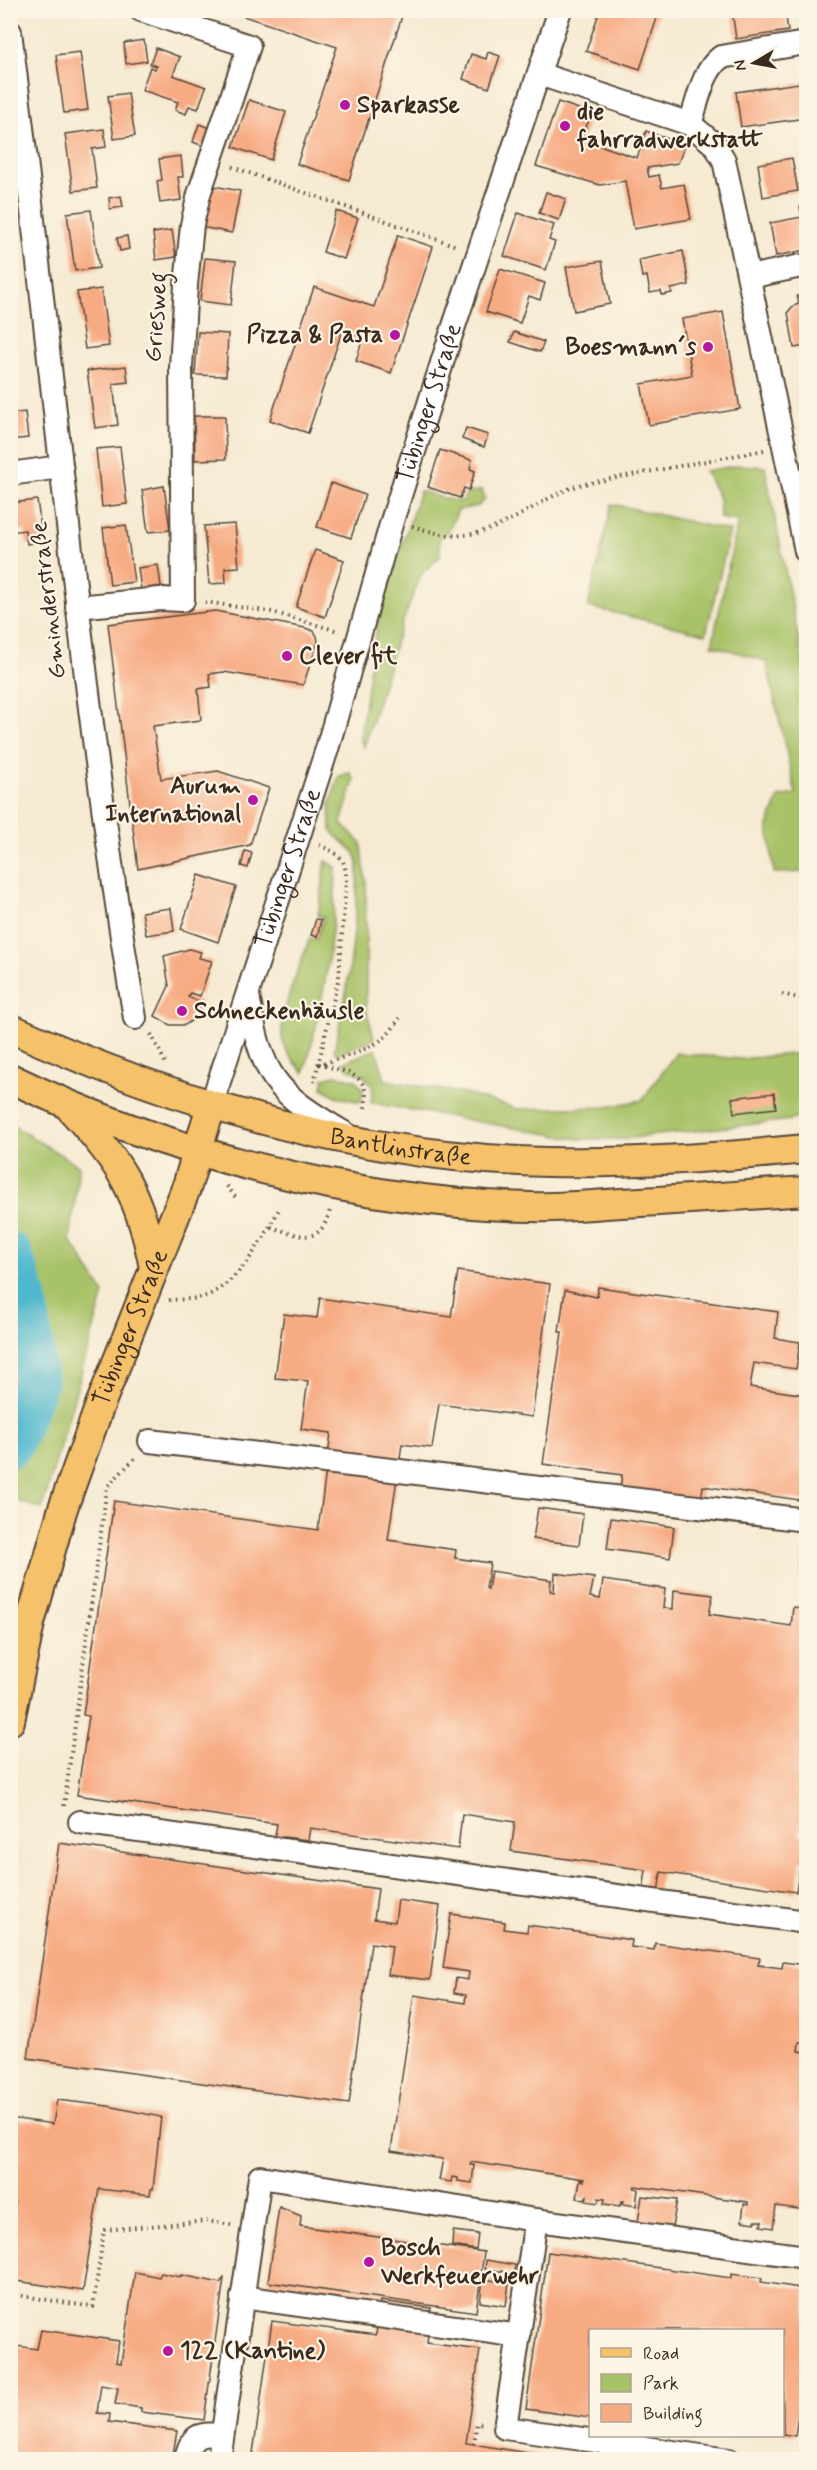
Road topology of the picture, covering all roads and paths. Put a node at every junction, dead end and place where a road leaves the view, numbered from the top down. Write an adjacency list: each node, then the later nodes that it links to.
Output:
1 (141, 10): 8 (street, Griesweg)
2 (560, 10): 5 (street, Tübinger Straße)
3 (10, 32): 6 (street, Gminderstraße)
4 (807, 43): 7 (street)
5 (539, 74): 7 (street); 9 (street, Tübinger Straße)
6 (15, 109): 13 (street, Gminderstraße)
7 (690, 124): 11 (street)
8 (211, 160): 9 (path); 17 (street, Griesweg)
9 (480, 254): 15 (street, Tübinger Straße)
10 (807, 266): 11 (street)
11 (748, 277): 12 (street)
12 (785, 446): 15 (path); 16 (street)
13 (60, 468): 14 (street); 18 (street, Gminderstraße)
14 (10, 474)
15 (392, 521): 19 (street, Tübinger Straße)
16 (807, 551)
17 (183, 600): 18 (street); 19 (path)
18 (77, 607): 24 (street, Gminderstraße)
19 (360, 638): 20 (street, Tübinger Straße)
20 (298, 837): 21 (street, Tübinger Straße); 28 (path)
21 (247, 991): 32 (street, Tübinger Straße); 34 (street)
22 (782, 994): 23 (path)
23 (807, 1000)
24 (135, 1018): 27 (path)
25 (400, 1018): 28 (path)
26 (10, 1028): 32 (main road, Bantlinstraße)
27 (165, 1062)
28 (318, 1064): 30 (path); 33 (path)
29 (10, 1078): 31 (main road, Bantlinstraße)
30 (314, 1082)
31 (65, 1103): 36 (main road, Bantlinstraße); 41 (main road)
32 (211, 1106): 34 (main road, Bantlinstraße); 36 (main road, Tübinger Straße)
33 (365, 1108)
34 (358, 1142): 35 (main road, Bantlinstraße)
35 (807, 1149)
36 (198, 1151): 37 (main road, Bantlinstraße); 41 (main road, Tübinger Straße)
37 (807, 1191)
38 (280, 1207): 40 (path)
39 (330, 1210): 40 (path)
40 (271, 1227): 42 (path)
41 (154, 1268): 45 (main road, Tübinger Straße)
42 (168, 1300)
43 (150, 1441): 44 (street); 46 (path)
44 (807, 1520)
45 (10, 1721)
46 (71, 1818): 47 (street)
47 (807, 1922)
48 (537, 2220): 50 (street); 52 (street); 53 (street)
49 (207, 2221): 51 (path)
50 (807, 2257)
51 (10, 2294)
52 (242, 2297): 53 (street); 54 (street)
53 (519, 2336): 57 (street)
54 (222, 2435): 55 (street); 56 (street)
55 (186, 2460)
56 (219, 2460)
57 (729, 2460)

